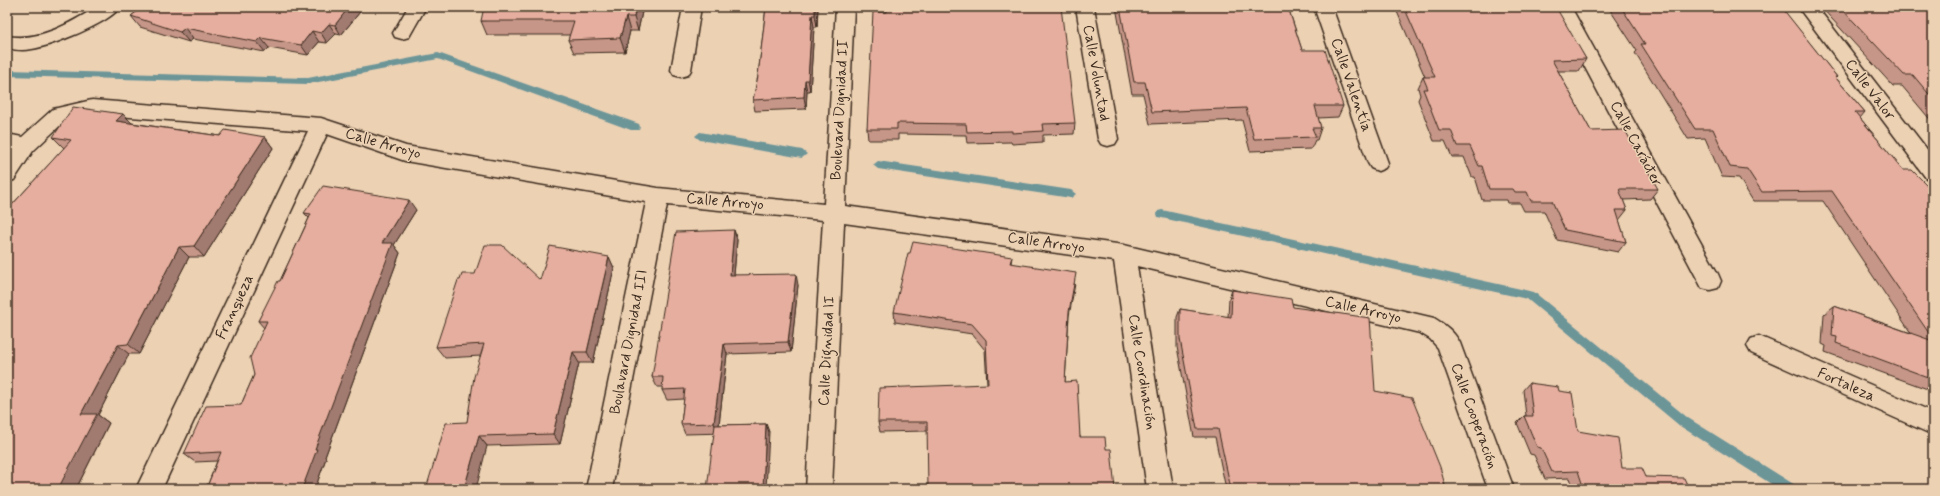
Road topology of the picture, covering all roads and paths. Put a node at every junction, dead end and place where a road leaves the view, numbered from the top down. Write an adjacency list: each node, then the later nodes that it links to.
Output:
1 (111, 7): 10 (street)
2 (417, 7): 9 (street)
3 (692, 7): 11 (street)
4 (845, 7): 19 (street, Boulevard Dignidad II)
5 (1085, 7): 13 (street, Calle Voluntad)
6 (1324, 7): 15 (street, Calle Valentía)
7 (1562, 7): 21 (street, Calle Carácter)
8 (1807, 7): 16 (street, Calle Valor)
9 (402, 33)
10 (7, 42)
11 (681, 70)
12 (320, 125): 14 (street, Calle Arroyo); 18 (street, Calle Arroyo); 25 (street, Franqueza)
13 (1108, 139)
14 (16, 144): 17 (street, Calle Arroyo)
15 (1378, 163)
16 (1933, 172)
17 (7, 174)
18 (658, 196): 19 (street, Calle Arroyo); 26 (street, Boulavard Dignidad III)
19 (835, 213): 20 (street, Calle Arroyo); 27 (street, Calle Dignidad II)
20 (1124, 254): 22 (street, Calle Arroyo); 28 (street, Calle Coordinación)
21 (1710, 281)
22 (1448, 343): 29 (street, Calle Cooperación)
23 (1759, 346): 24 (street, Fortaleza)
24 (1933, 424)
25 (149, 489)
26 (599, 489)
27 (819, 489)
28 (1160, 489)
29 (1501, 489)

